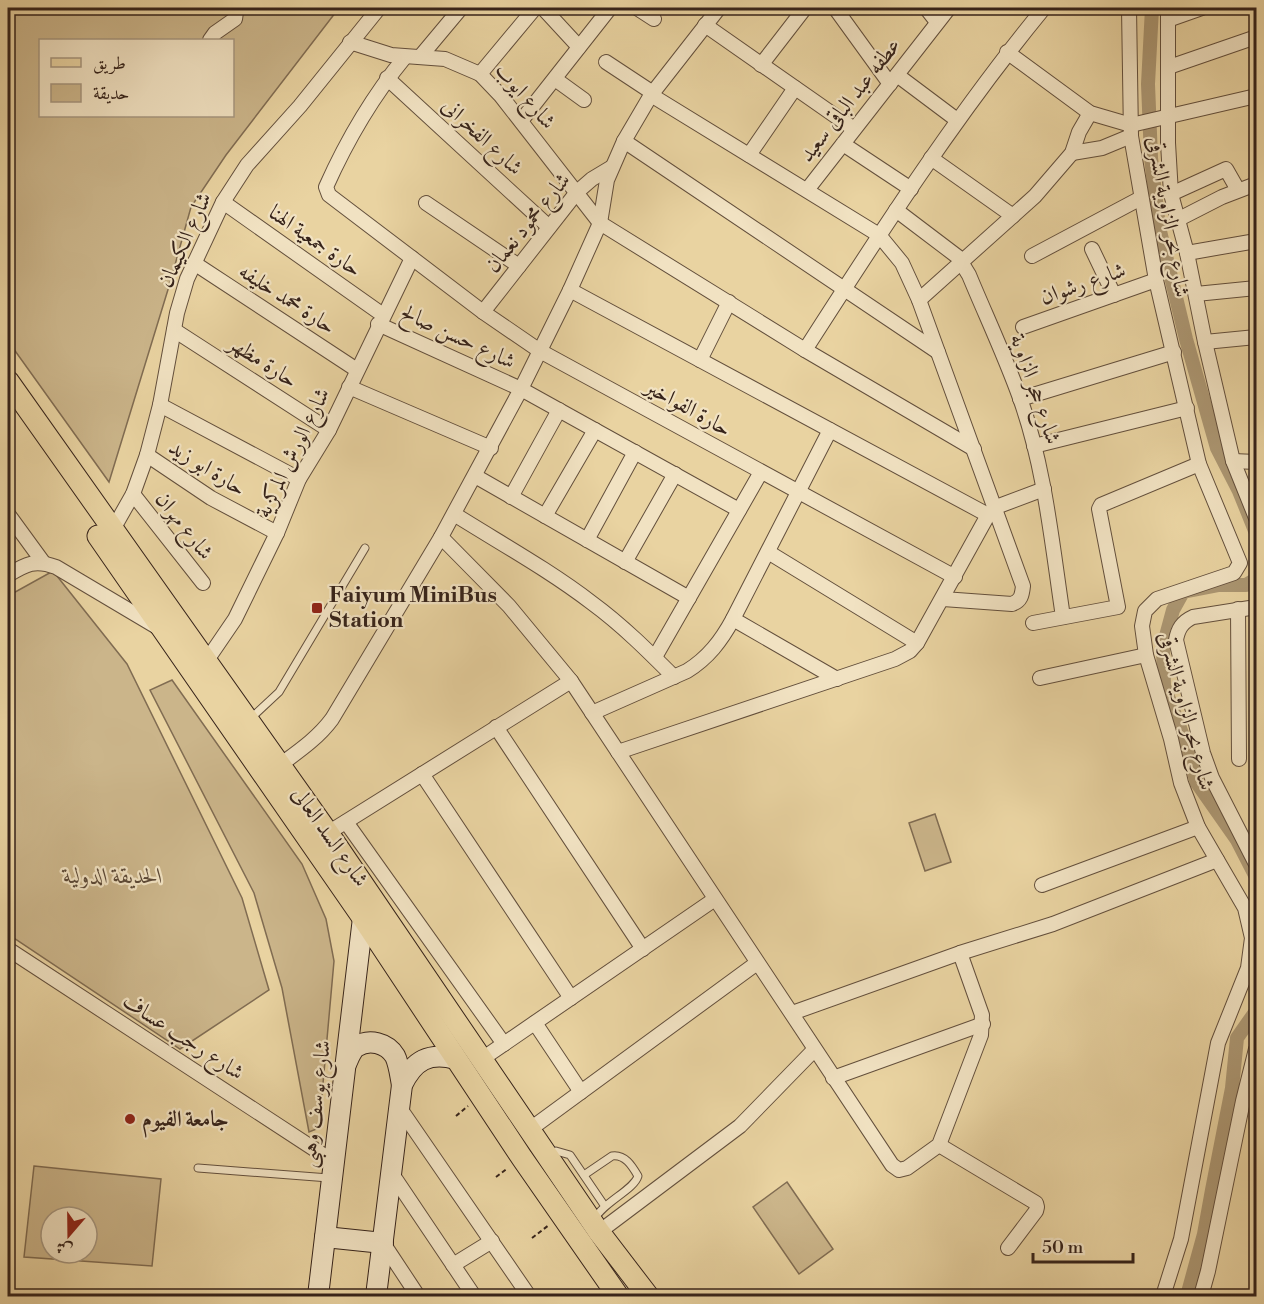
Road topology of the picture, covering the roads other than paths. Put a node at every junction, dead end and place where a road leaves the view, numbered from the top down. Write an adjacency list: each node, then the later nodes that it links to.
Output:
1 (233, 8): 21 (street)
2 (379, 8): 22 (street, شارع الكيمان)
3 (461, 8): 26 (street)
4 (536, 8): 30 (street)
5 (543, 8): 23 (street)
6 (610, 8): 23 (street)
7 (637, 8): 17 (street)
8 (719, 8): 19 (street, شارع محمود نعمان)
9 (805, 8): 28 (street)
10 (835, 8): 33 (street)
11 (926, 8): 18 (street)
12 (949, 8): 18 (street, عطفه عبد الباقى سعيد)
13 (1044, 8): 24 (street)
14 (1129, 8): 43 (street, شارع بحر الزاوية الشرقى)
15 (1202, 8): 16 (street)
16 (1168, 14): 29 (street, شارع بحر الزاوية الشرقى)
17 (654, 19)
18 (938, 22): 33 (street, عطفه عبد الباقى سعيد)
19 (705, 25): 28 (street); 35 (street, شارع محمود نعمان)
20 (1257, 37): 29 (street)
21 (211, 39)
22 (350, 42): 25 (street, شارع ايوب); 57 (street, شارع الكيمان)
23 (579, 47): 32 (street)
24 (1007, 52): 38 (street); 40 (street)
25 (405, 57): 26 (street, شارع ايوب); 31 (street)
26 (420, 57): 30 (street, شارع ايوب)
27 (606, 62): 35 (street)
28 (761, 65): 34 (street)
29 (1169, 67): 39 (street, شارع بحر الزاوية الشرقى)
30 (480, 74): 41 (street, شارع ايوب)
31 (387, 78): 63 (street, شارع الفخرانى); 69 (street, حارة الفواخير)
32 (555, 79): 37 (street); 41 (street)
33 (893, 79): 40 (street); 42 (street, عطفه عبد الباقى سعيد)
34 (795, 88): 42 (street); 47 (street)
35 (652, 94): 44 (street, شارع محمود نعمان); 47 (street)
36 (1257, 96): 39 (street)
37 (584, 100)
38 (1090, 113): 43 (street); 46 (street)
39 (1169, 117): 43 (street); 55 (street, شارع بحر الزاوية الشرقى)
40 (957, 120): 48 (street)
41 (521, 122): 54 (street, شارع ايوب)
42 (854, 129): 45 (street, عطفه عبد الباقى سعيد)
43 (1131, 131): 46 (street); 56 (street, شارع بحر الزاوية الشرقى)
44 (624, 141): 49 (street, شارع محمود نعمان); 75 (street)
45 (843, 144): 51 (street); 52 (street, عطفه عبد الباقى سعيد)
46 (1072, 153): 60 (street)
47 (749, 155): 52 (street)
48 (931, 158): 51 (street); 60 (street)
49 (612, 167): 54 (street, شارع محمود نعمان); 62 (street, شارع محمود نعمان)
50 (1257, 184): 53 (street)
51 (910, 189): 59 (street)
52 (807, 190): 64 (street)
53 (1238, 190): 55 (street); 61 (street)
54 (577, 192): 62 (street, شارع ايوب); 63 (street, شارع محمود نعمان)
55 (1171, 194): 61 (street, شارع بحر الزاوية الشرقى)
56 (1141, 198): 68 (street); 73 (street, شارع بحر الزاوية الشرقى)
57 (223, 202): 71 (street, شارع الكيمان); 82 (street, حارة جمعية الهنا)
58 (426, 203): 72 (street)
59 (896, 210): 64 (street); 70 (street, شارع حجر الزاوية)
60 (1013, 216): 70 (street)
61 (1177, 220): 67 (street, شارع بحر الزاوية الشرقى)
62 (600, 223): 76 (street, شارع محمود نعمان); 80 (street)
63 (549, 227): 72 (street, شارع محمود نعمان)
64 (879, 235): 75 (street); 79 (street)
65 (1257, 241): 67 (street)
66 (1092, 249): 78 (street)
67 (1187, 253): 77 (street, شارع بحر الزاوية الشرقى)
68 (1032, 256)
69 (412, 258): 81 (street, حارة الفواخير); 82 (street, شارع الورش المركزية)
70 (963, 262): 79 (street); 96 (street, شارع حجر الزاوية)
71 (194, 263): 84 (street, شارع الكيمان); 92 (street, حارة محمد خليفه)
72 (519, 266): 81 (street, شارع محمود نعمان)
73 (1156, 280): 78 (street, شارع رشوان); 90 (street, شارع بحر الزاوية الشرقى)
74 (1257, 288): 77 (street)
75 (844, 289): 87 (street); 89 (street)
76 (570, 290): 88 (street, شارع محمود نعمان); 91 (street)
77 (1196, 294): 86 (street, شارع بحر الزاوية الشرقى)
78 (1114, 295): 83 (street, شارع رشوان)
79 (919, 300): 89 (street)
80 (729, 303): 87 (street); 91 (street)
81 (483, 312): 88 (street, حارة الفواخير)
82 (380, 320): 92 (street, شارع الورش المركزية); 95 (street, شارع حسن صالح)
83 (1023, 327)
84 (174, 330): 98 (street, شارع الكيمان); 101 (street, حارة مظهر)
85 (1257, 337): 86 (street)
86 (1205, 342): 109 (street, شارع بحر الزاوية الشرقى)
87 (805, 350): 106 (street)
88 (540, 351): 95 (street, شارع محمود نعمان); 112 (street, حارة الفواخير)
89 (938, 352): 106 (street)
90 (1174, 352): 96 (street); 99 (street, شارع بحر الزاوية الشرقى)
91 (700, 360): 103 (street)
92 (357, 370): 94 (street, شارع الورش المركزية)
93 (8, 381): 127 (main road, شارع السد العالى)
94 (349, 387): 101 (street, شارع الورش المركزية); 105 (street)
95 (521, 389): 100 (street, شارع حسن صالح); 105 (street, شارع محمود نعمان)
96 (1020, 399): 104 (street, شارع حجر الزاوية)
97 (8, 405): 145 (main road, شارع السد العالى)
98 (159, 405): 108 (street, شارع الكيمان); 115 (street)
99 (1187, 408): 104 (street); 111 (street, شارع بحر الزاوية الشرقى)
100 (559, 410): 102 (street, شارع حسن صالح); 119 (street)
101 (329, 430): 115 (street, شارع الورش المركزية)
102 (595, 430): 107 (street, شارع حسن صالح); 125 (street)
103 (830, 430): 117 (street); 122 (street)
104 (1034, 446): 116 (street, شارع حجر الزاوية)
105 (490, 448): 114 (street, شارع محمود نعمان)
106 (974, 449): 122 (street)
107 (635, 452): 113 (street, شارع حسن صالح); 130 (street)
108 (147, 455): 118 (street, شارع الكيمان); 128 (street, حارة ابو زيد)
109 (1233, 461): 110 (street); 120 (street, شارع بحر الزاوية الشرقى)
110 (1257, 462)
111 (1199, 464): 142 (street); 147 (street, شارع بحر الزاوية الشرقى)
112 (761, 472): 117 (street, حارة الفواخير); 121 (street)
113 (675, 474): 121 (street, شارع حسن صالح); 134 (street)
114 (475, 476): 119 (street); 124 (street, شارع محمود نعمان)
115 (299, 478): 128 (street, شارع الورش المركزية)
116 (1044, 489): 122 (street); 142 (street, شارع حجر الزاوية)
117 (798, 492): 132 (street); 136 (street, حارة الفواخير)
118 (132, 494): 127 (street, شارع الكيمان); 137 (street, شارع مهران)
119 (511, 497): 125 (street)
120 (1254, 503): 126 (street, شارع بحر الزاوية الشرقى)
121 (740, 510): 138 (street)
122 (992, 511): 136 (street); 139 (street)
123 (8, 514): 133 (street)
124 (454, 514): 129 (street, شارع محمود نعمان); 148 (street)
125 (545, 516): 130 (street)
126 (1257, 518)
127 (112, 531): 149 (main road, شارع السد العالى)
128 (277, 533): 149 (street, شارع الورش المركزية)
129 (441, 537): 153 (street); 159 (street, شارع محمود نعمان)
130 (587, 540): 134 (street)
131 (365, 548): 155 (lane)
132 (768, 552): 143 (street); 146 (street)
133 (43, 562): 135 (street); 145 (street)
134 (626, 562): 138 (street)
135 (8, 575)
136 (955, 577): 139 (street)
137 (203, 583)
138 (689, 598): 148 (street)
139 (943, 599): 146 (street)
140 (1257, 607): 141 (street, شارع بحر الزاوية الشرقى)
141 (1238, 609): 158 (street); 166 (street, شارع بحر الزاوية الشرقى)
142 (1063, 617): 144 (street)
143 (733, 619): 150 (street); 152 (street)
144 (1033, 623)
145 (164, 631): 161 (main road, شارع السد العالى)
146 (917, 643): 152 (street)
147 (1146, 655): 151 (street); 163 (street, شارع بحر الزاوية الشرقى)
148 (655, 657): 150 (street)
149 (205, 663): 155 (main road, شارع السد العالى)
150 (674, 677): 154 (street)
151 (1040, 678)
152 (837, 679): 157 (street)
153 (571, 681): 154 (street); 156 (street)
154 (592, 714): 157 (street)
155 (248, 721): 159 (main road, شارع السد العالى)
156 (496, 727): 160 (street); 171 (street)
157 (618, 752): 168 (street)
158 (1239, 759)
159 (280, 765): 161 (main road, شارع السد العالى)
160 (422, 774): 162 (street); 174 (street)
161 (293, 802): 164 (main road, شارع السد العالى)
162 (346, 822): 164 (street); 178 (street)
163 (1198, 827): 165 (street, شارع بحر الزاوية الشرقى); 167 (street)
164 (319, 839): 169 (main road, شارع السد العالى); 182 (main road, شارع السد العالى)
165 (1217, 860): 172 (street); 208 (street, شارع بحر الزاوية الشرقى)
166 (1257, 864)
167 (1042, 885)
168 (715, 899): 171 (street); 173 (street)
169 (363, 918): 181 (main road, شارع السد العالى); 183 (main road, شارع يوسف وهبى)
170 (8, 949): 192 (street, شارع رجب عساف)
171 (643, 949): 174 (street)
172 (960, 953): 175 (street); 177 (street)
173 (757, 963): 175 (street); 186 (street)
174 (571, 998): 176 (street)
175 (792, 1013): 180 (street)
176 (535, 1023): 178 (street); 186 (street)
177 (983, 1024): 184 (street); 189 (street)
178 (504, 1044): 182 (street)
179 (1257, 1049): 209 (street)
180 (814, 1050): 184 (street); 195 (street)
181 (456, 1059): 185 (main road); 206 (main road, شارع السد العالى)
182 (482, 1059): 188 (main road, شارع السد العالى)
183 (344, 1068): 185 (main road); 192 (main road, شارع يوسف وهبى)
184 (833, 1078): 189 (street)
185 (402, 1084): 187 (main road)
186 (581, 1092): 188 (street)
187 (399, 1107): 193 (main road); 197 (street)
188 (529, 1130): 190 (main road, شارع السد العالى)
189 (939, 1145): 199 (street)
190 (546, 1155): 194 (lane); 195 (main road, شارع السد العالى)
191 (198, 1168): 192 (lane)
192 (333, 1170): 196 (main road, شارع يوسف وهبى)
193 (392, 1174): 198 (main road); 200 (street)
194 (584, 1175): 195 (lane); 195 (lane)
195 (599, 1220): 207 (main road, شارع السد العالى)
196 (325, 1238): 198 (main road); 201 (main road, شارع يوسف وهبى)
197 (492, 1241): 200 (street); 205 (street)
198 (383, 1243): 202 (main road); 203 (street)
199 (1008, 1248)
200 (453, 1265): 204 (street)
201 (318, 1296)
202 (376, 1296)
203 (418, 1296)
204 (474, 1296)
205 (529, 1296)
206 (618, 1296)
207 (648, 1296)
208 (1163, 1296)
209 (1201, 1296)

